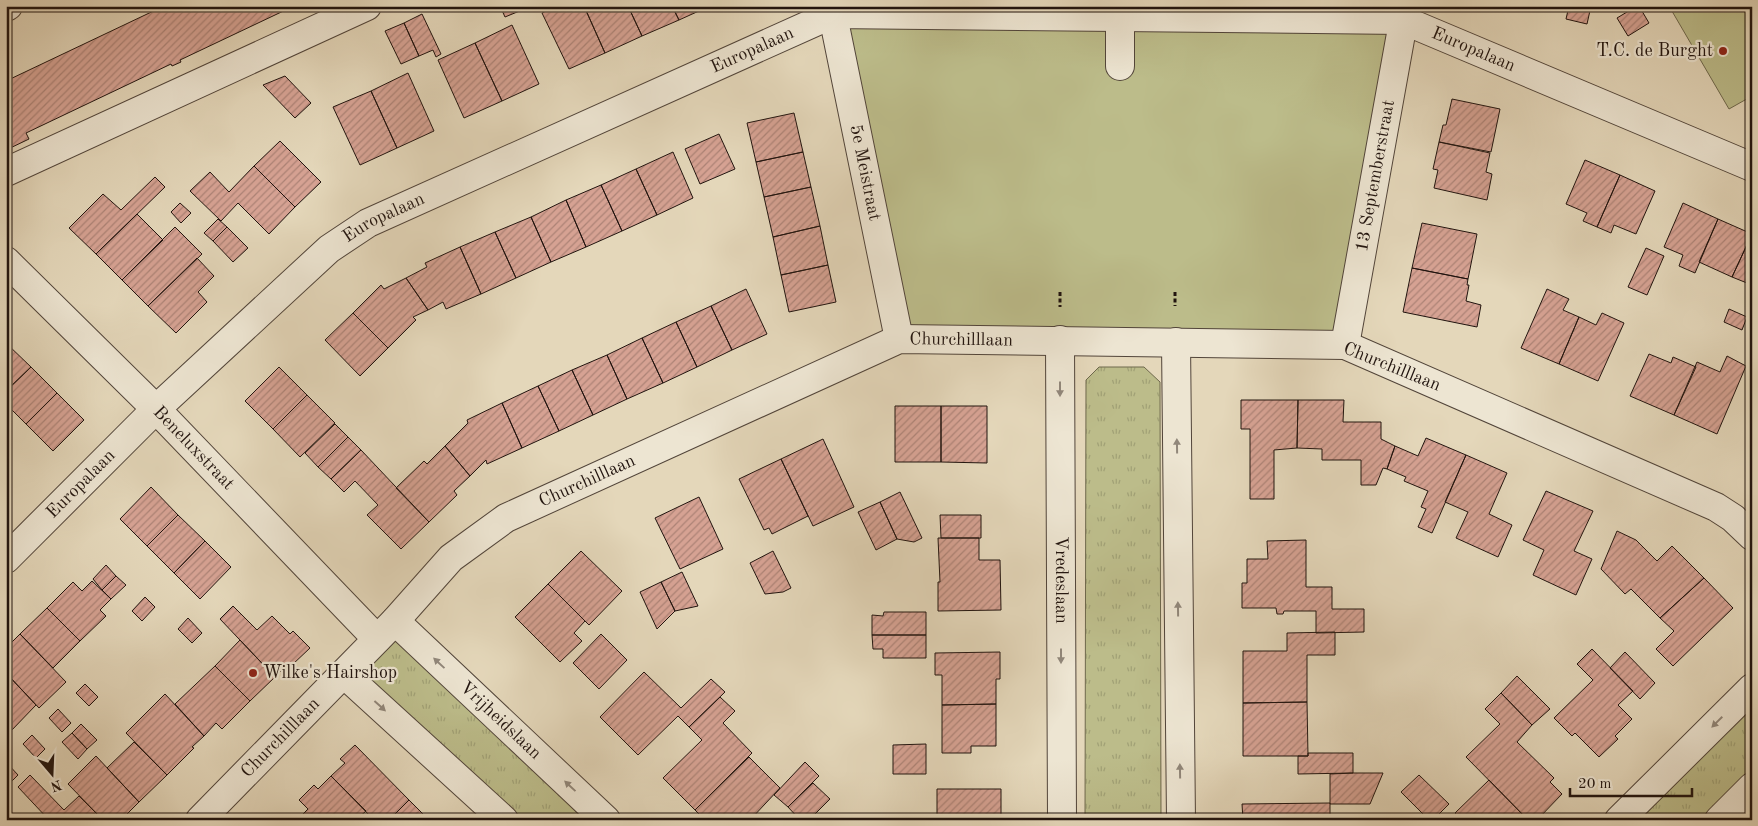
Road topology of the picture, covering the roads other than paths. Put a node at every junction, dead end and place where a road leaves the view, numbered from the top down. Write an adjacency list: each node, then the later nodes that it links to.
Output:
1 (367, 6): 7 (street)
2 (832, 10): 4 (street, Europalaan); 9 (street, 5e Meistraat); 13 (street, Europalaan)
3 (1405, 13): 4 (street, Europalaan); 6 (street, Europalaan); 12 (street, 13 Septemberstraat)
4 (1120, 17): 5 (street)
5 (1120, 66)
6 (1752, 167)
7 (6, 172)
8 (6, 260): 13 (street, Beneluxstraat)
9 (899, 339): 10 (street, Churchilllaan); 16 (street, Churchilllaan)
10 (1060, 340): 11 (street, Churchilllaan); 23 (street, Vredeslaan, one-way to 23)
11 (1176, 342): 12 (street, Churchilllaan); 24 (street, one-way to 11)
12 (1345, 344): 14 (street, Churchilllaan)
13 (156, 409): 15 (street, Europalaan); 16 (street, Beneluxstraat)
14 (1752, 536)
15 (6, 558)
16 (386, 630): 17 (street, Churchilllaan); 22 (street, Vrijheidslaan, one-way to 16)
17 (344, 674): 20 (street, Churchilllaan); 21 (street, one-way to 21)
18 (1752, 688): 25 (street, one-way to 25)
19 (1752, 787): 26 (street)
20 (200, 820)
21 (504, 820)
22 (606, 820)
23 (1062, 820)
24 (1181, 820)
25 (1619, 820)
26 (1719, 820)

